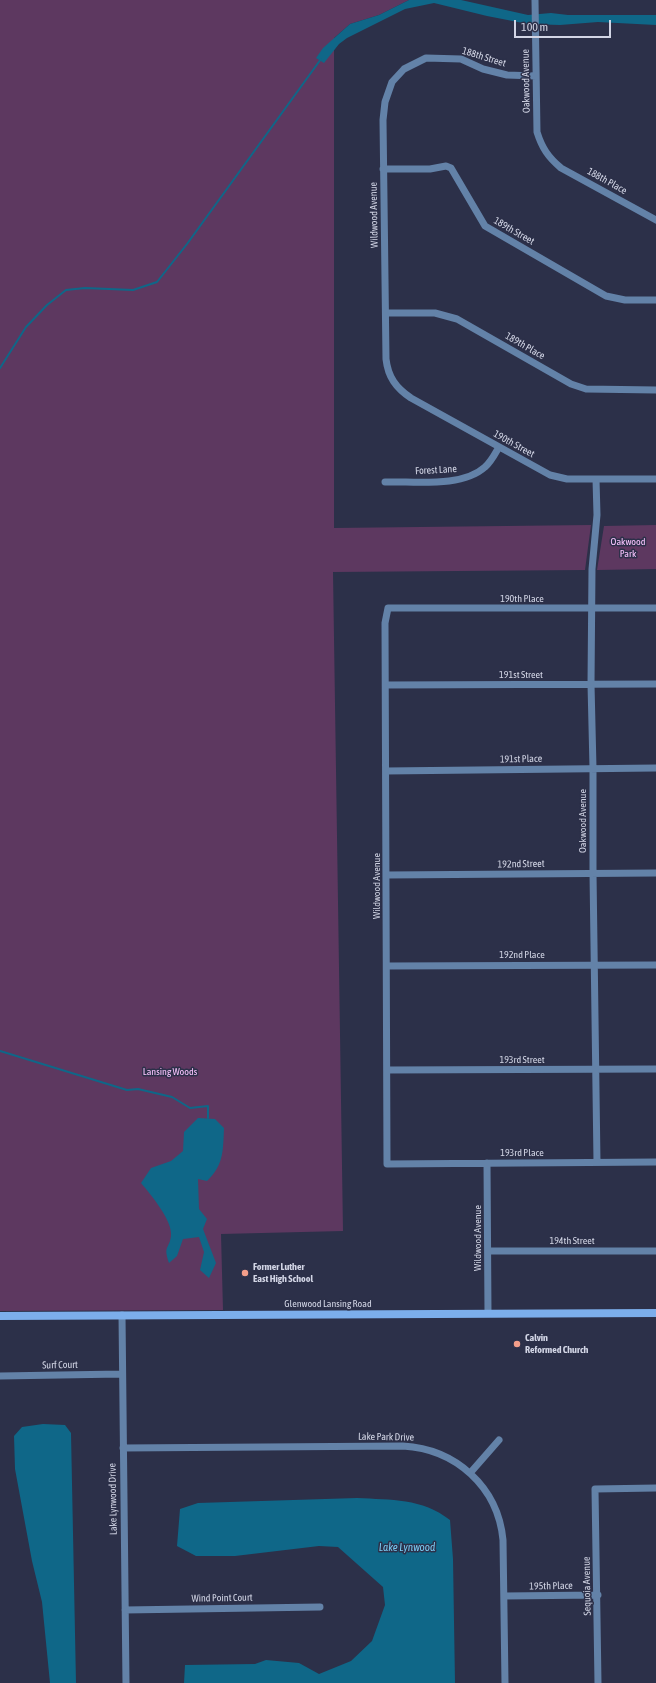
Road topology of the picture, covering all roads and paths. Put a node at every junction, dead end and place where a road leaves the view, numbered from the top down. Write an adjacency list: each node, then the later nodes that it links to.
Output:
1 (535, 0): 3 (street, Oakwood Avenue)
2 (404, 69): 3 (street, 188th Street); 5 (street, Wildwood Avenue)
3 (536, 76): 4 (street, Oakwood Avenue)
4 (549, 158): 6 (street, 188th Place)
5 (383, 169): 7 (street, 189th Street); 8 (street, Wildwood Avenue)
6 (656, 220)
7 (656, 300)
8 (386, 313): 9 (street, Wildwood Avenue); 10 (street, 189th Place)
9 (387, 366): 11 (street, 190th Street)
10 (656, 390)
11 (499, 447): 13 (street, 190th Street); 14 (street, Forest Lane)
12 (656, 478): 13 (street, 190th Street)
13 (596, 479): 16 (street, Oakwood Avenue)
14 (385, 482)
15 (388, 608): 16 (street, 190th Place); 20 (street, Wildwood Avenue)
16 (592, 608): 17 (street, 190th Place); 18 (street, Oakwood Avenue)
17 (656, 608)
18 (591, 684): 19 (street, 191st Street); 20 (street, 191st Street); 21 (street, Oakwood Avenue)
19 (656, 684)
20 (386, 685): 23 (street, Wildwood Avenue)
21 (593, 768): 22 (street, 191st Place); 23 (street, 191st Place); 25 (street, Oakwood Avenue)
22 (656, 768)
23 (386, 770): 26 (street, Wildwood Avenue)
24 (656, 872): 25 (street, 192nd Street)
25 (593, 873): 26 (street, 192nd Street); 27 (street, Oakwood Avenue)
26 (387, 875): 29 (street, Wildwood Avenue)
27 (594, 965): 28 (street, 192nd Place); 29 (street, 192nd Place); 30 (street, Oakwood Avenue)
28 (656, 965)
29 (387, 966): 32 (street, Wildwood Avenue)
30 (595, 1069): 31 (street, 193rd Street); 32 (street, 193rd Street); 33 (street, Oakwood Avenue)
31 (656, 1069)
32 (388, 1070): 36 (street, Wildwood Avenue)
33 (597, 1162): 34 (street, 193rd Place); 35 (street, 193rd Place)
34 (656, 1162)
35 (487, 1163): 36 (street, 193rd Place); 37 (street, Wildwood Avenue)
36 (387, 1164)
37 (488, 1251): 38 (street, 194th Street); 40 (street, Wildwood Avenue)
38 (656, 1251)
39 (656, 1313): 40 (main road, Glenwood Lansing Road)
40 (488, 1314): 41 (main road, Glenwood Lansing Road)
41 (122, 1315): 42 (main road, Glenwood Lansing Road); 43 (street, Lake Lynwood Drive)
42 (0, 1316)
43 (121, 1374): 44 (street, Surf Court); 46 (street, Lake Lynwood Drive)
44 (0, 1376)
45 (499, 1440): 47 (street)
46 (123, 1448): 47 (street, Lake Park Drive); 52 (street, Lake Lynwood Drive)
47 (471, 1472): 50 (street, Lake Park Drive)
48 (656, 1488): 49 (street, Sequoia Avenue)
49 (598, 1595): 50 (street, 195th Place); 55 (street, Sequoia Avenue)
50 (504, 1596): 54 (street, Lake Park Drive)
51 (320, 1607): 52 (street, Wind Point Court)
52 (125, 1610): 53 (street, Lake Lynwood Drive)
53 (126, 1683)
54 (505, 1683)
55 (598, 1683)

